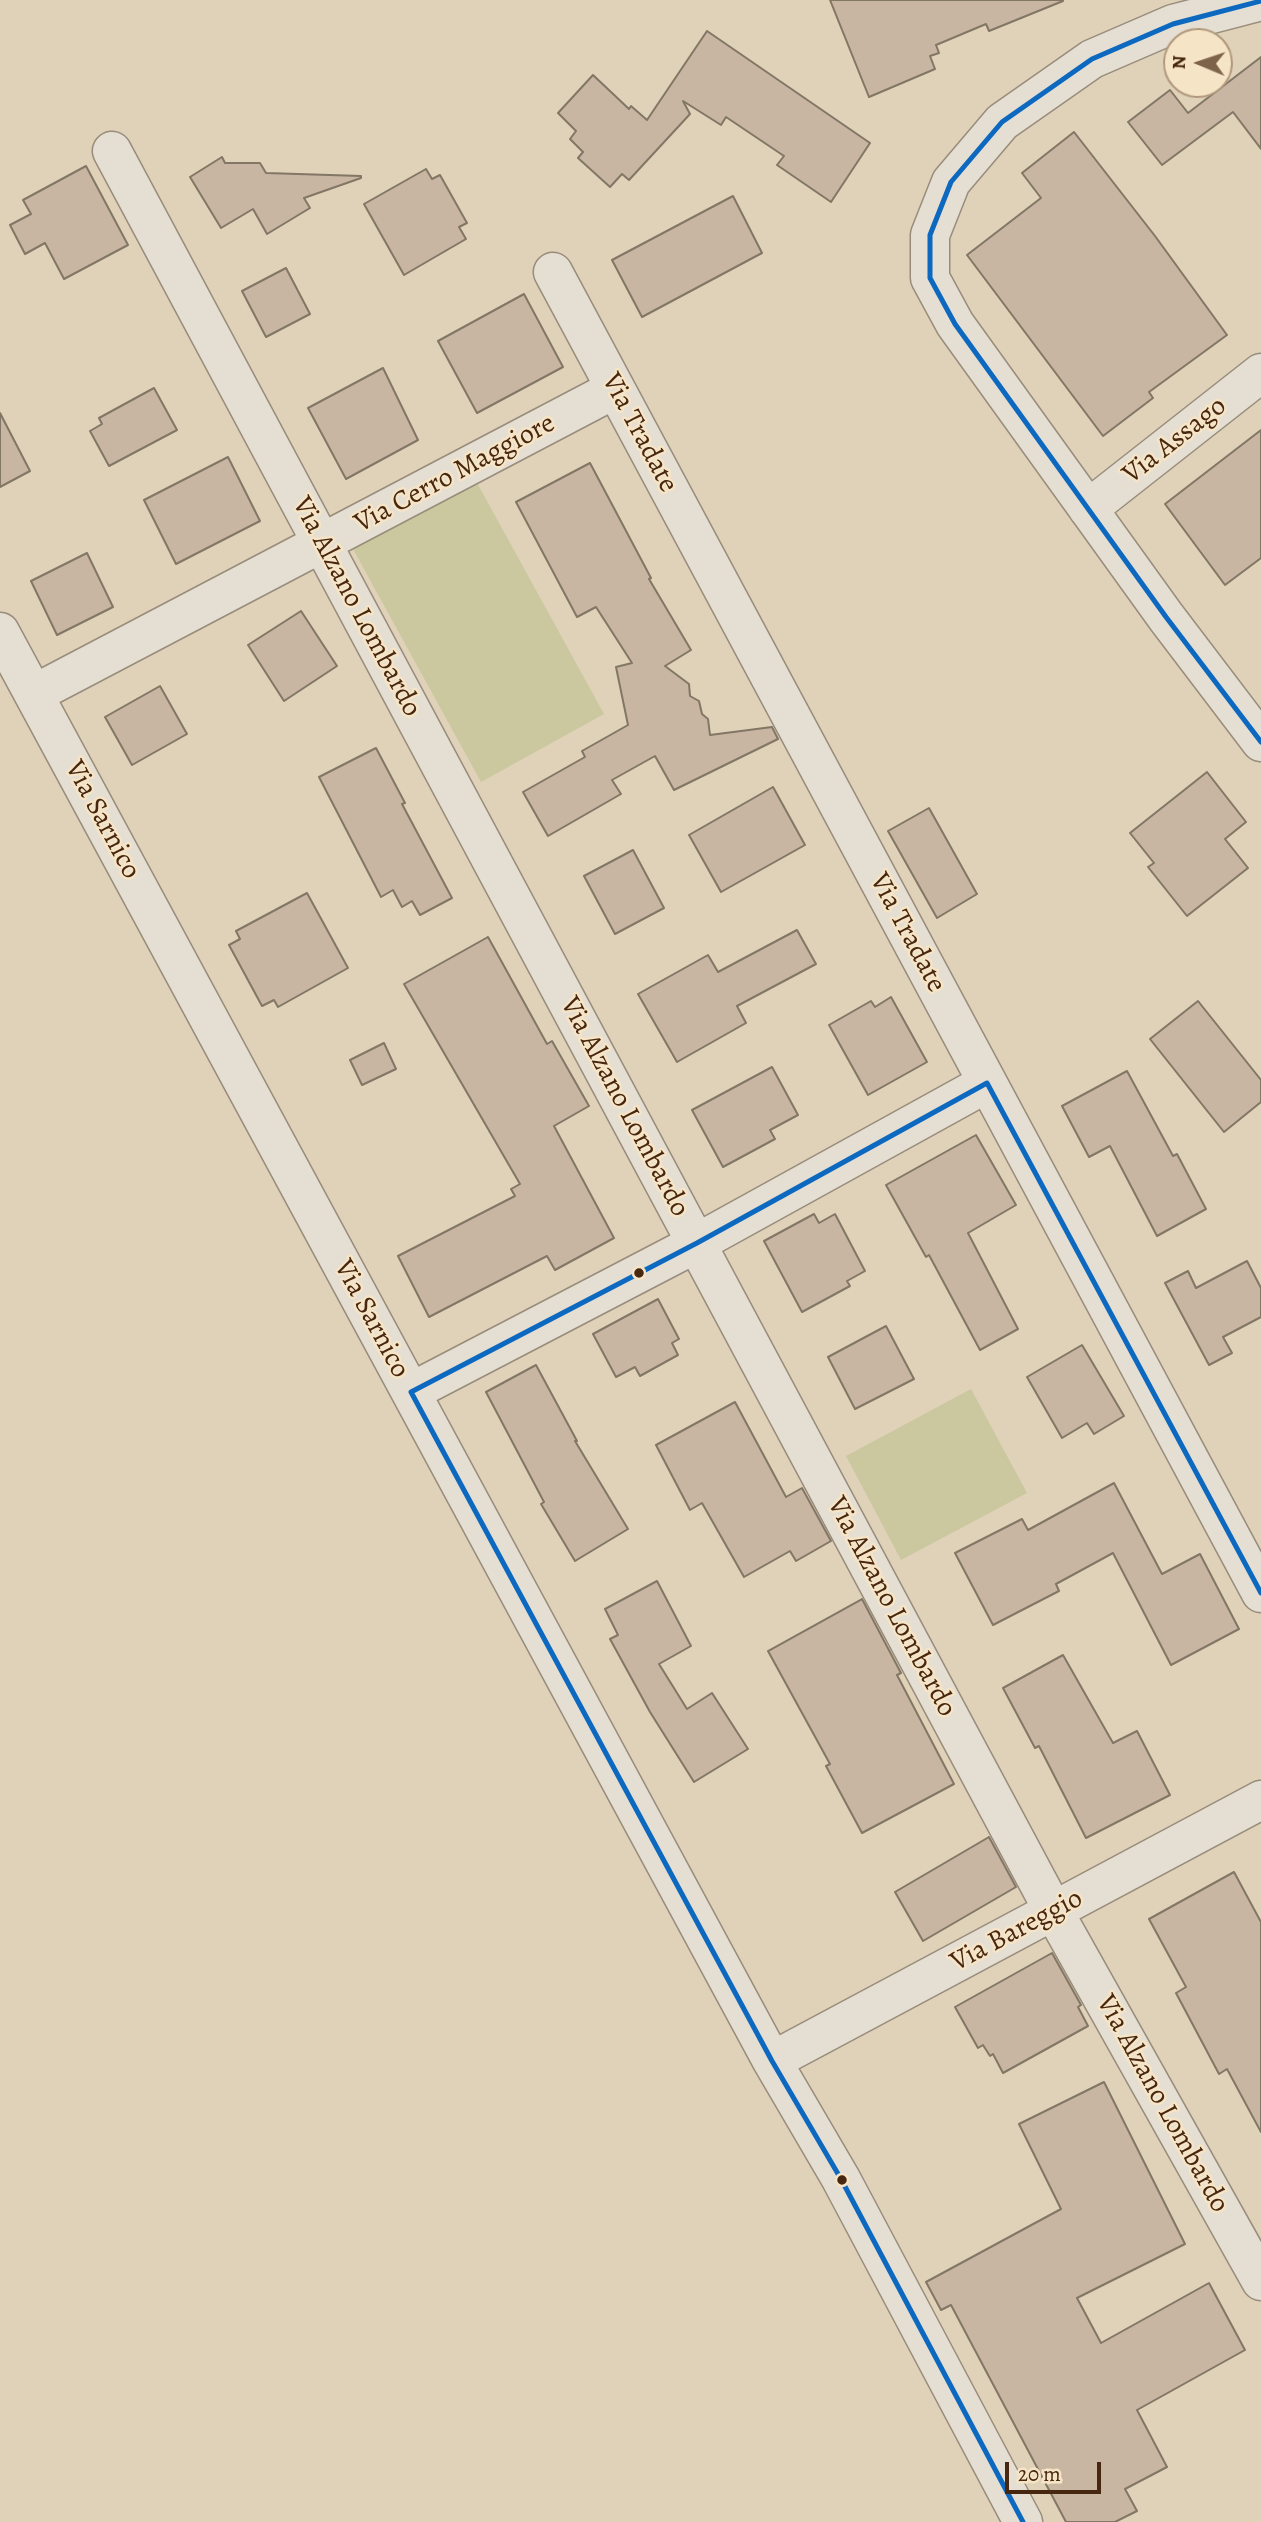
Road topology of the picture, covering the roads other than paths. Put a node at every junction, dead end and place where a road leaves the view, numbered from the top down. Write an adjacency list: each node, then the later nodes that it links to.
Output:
1 (1261, 1): 6 (street)
2 (112, 151): 7 (street, Via Alzano Lombardo)
3 (553, 272): 5 (street, Via Tradate)
4 (1261, 373): 6 (street, Via Assago)
5 (615, 389): 7 (street, Via Cerro Maggiore); 11 (street, Via Tradate)
6 (1088, 509): 10 (street)
7 (322, 543): 9 (street, Via Cerro Maggiore); 12 (street, Via Alzano Lombardo)
8 (0, 632): 9 (street, Via Sarnico)
9 (34, 694): 13 (street, Via Sarnico)
10 (1261, 742)
11 (987, 1083): 12 (street); 14 (street, Via Tradate)
12 (697, 1243): 13 (street); 16 (street, Via Alzano Lombardo)
13 (411, 1392): 17 (street, Via Sarnico)
14 (1261, 1593)
15 (1261, 1800): 16 (street, Via Bareggio)
16 (1054, 1912): 17 (street, Via Bareggio); 18 (street, Via Alzano Lombardo)
17 (772, 2061): 19 (street, Via Sarnico)
18 (1261, 2281)
19 (1023, 2522)

